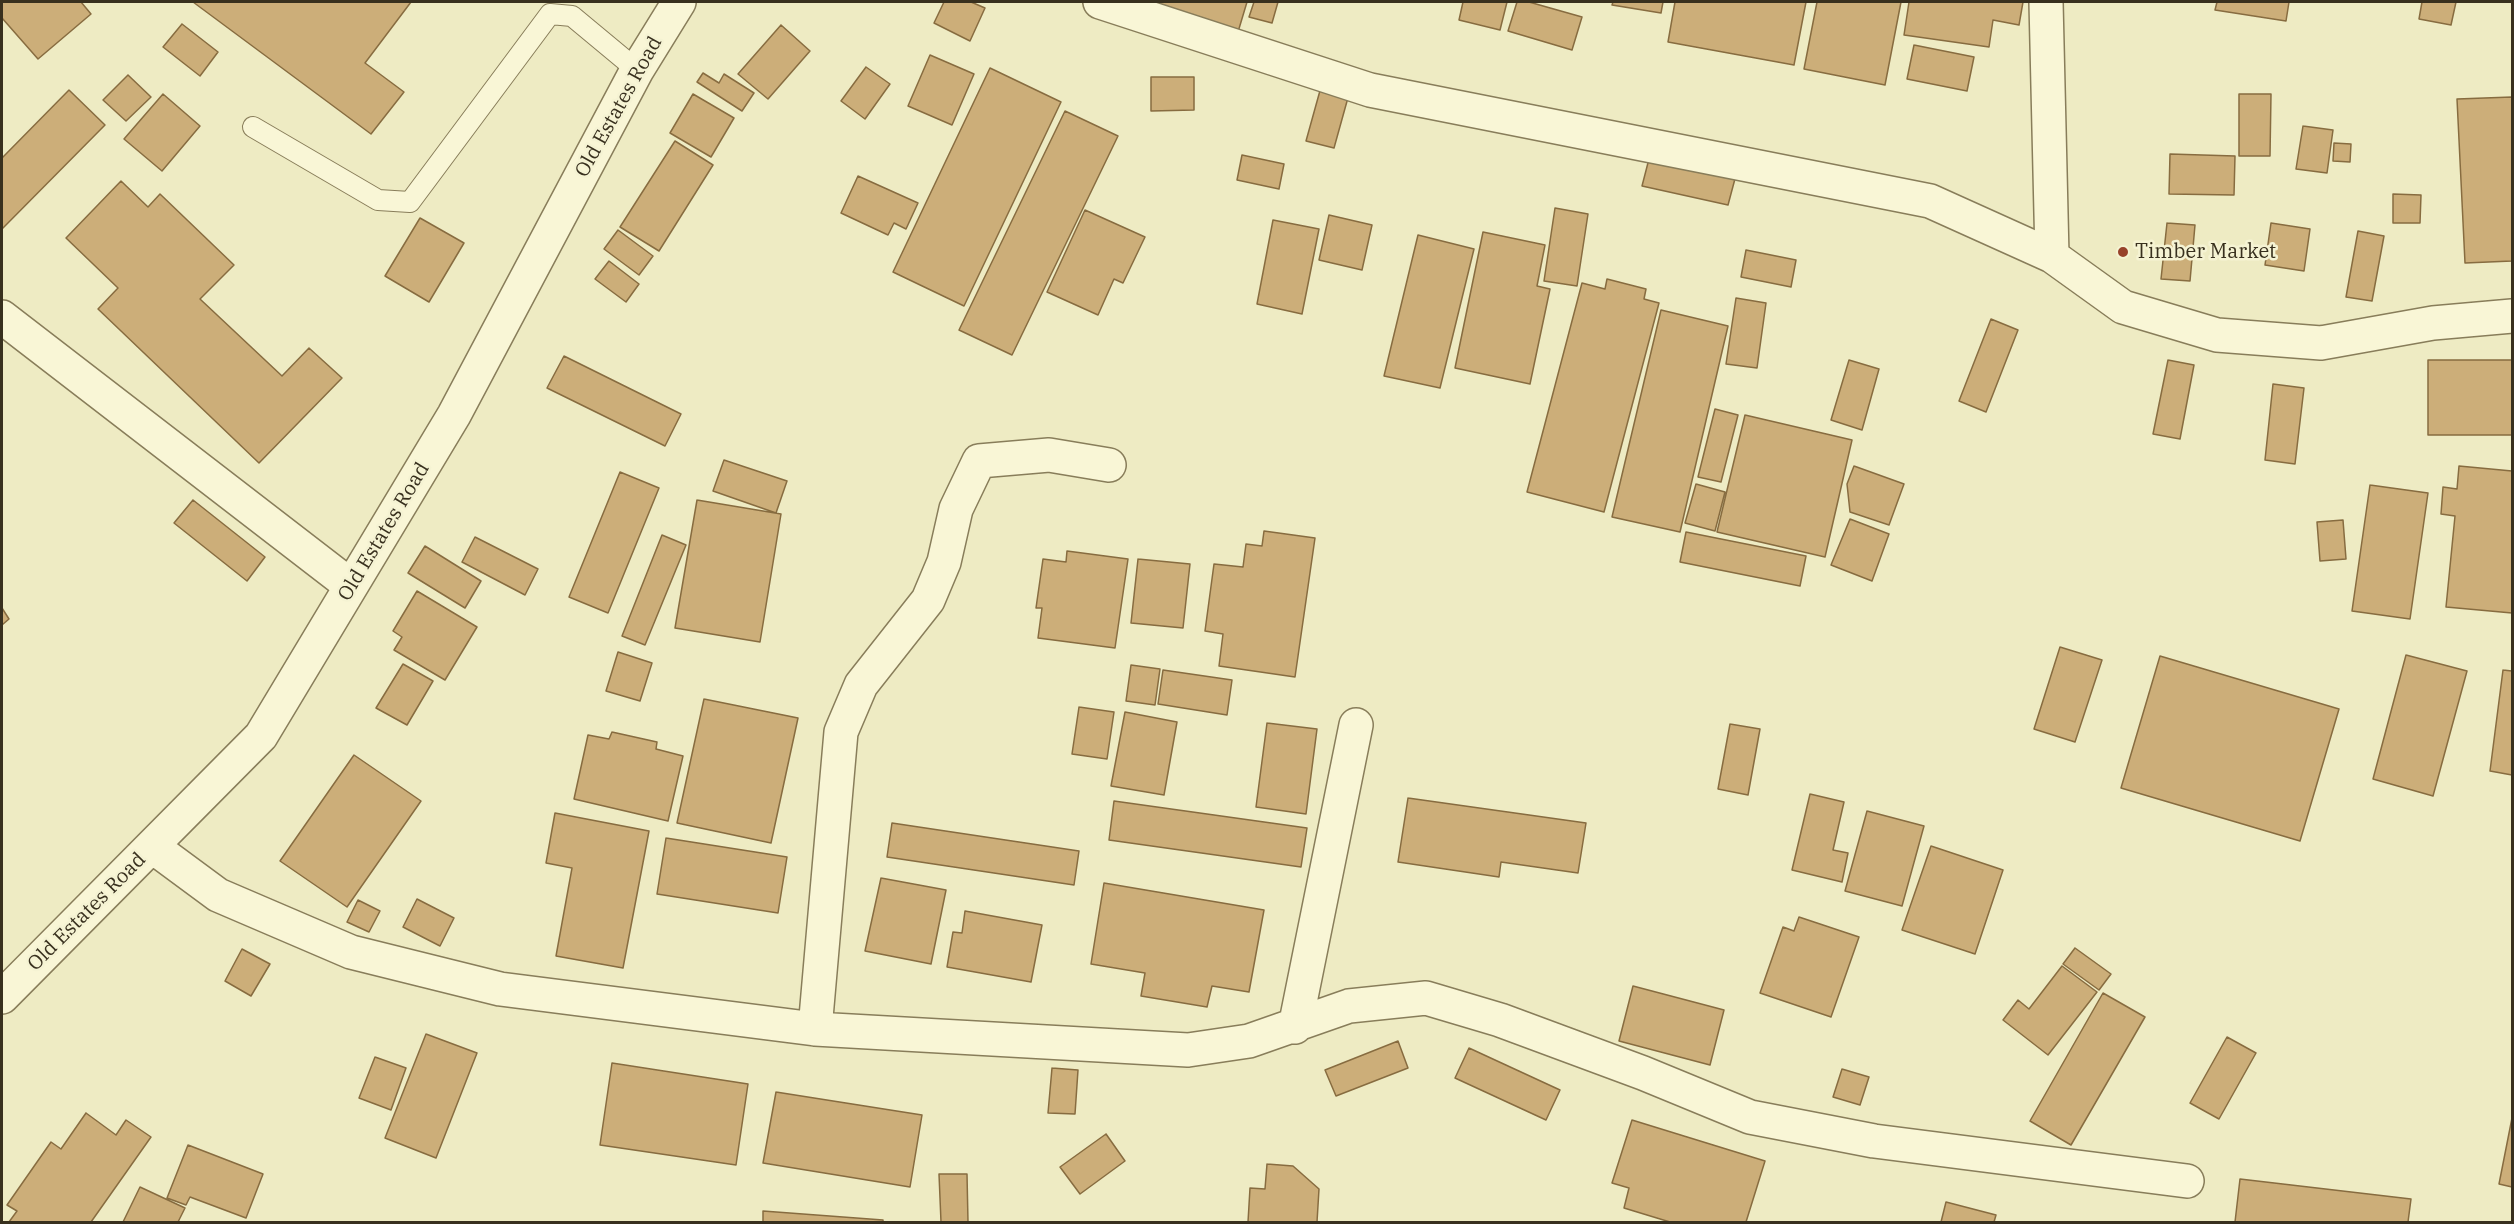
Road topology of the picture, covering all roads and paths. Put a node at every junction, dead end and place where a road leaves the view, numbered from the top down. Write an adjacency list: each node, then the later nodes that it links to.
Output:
1 (679, 2): 4 (street, Old Estates Road)
2 (1100, 2): 6 (street)
3 (2046, 2): 6 (street)
4 (637, 70): 5 (lane); 10 (street, Old Estates Road)
5 (253, 127)
6 (2052, 256): 7 (street)
7 (2512, 316)
8 (2, 317): 10 (street)
9 (1109, 465): 15 (street)
10 (351, 586): 12 (street, Old Estates Road)
11 (1356, 725): 14 (street)
12 (153, 847): 13 (street, Old Estates Road); 15 (street)
13 (2, 997)
14 (1295, 1027): 15 (street); 16 (street)
15 (815, 1029)
16 (2187, 1181)

